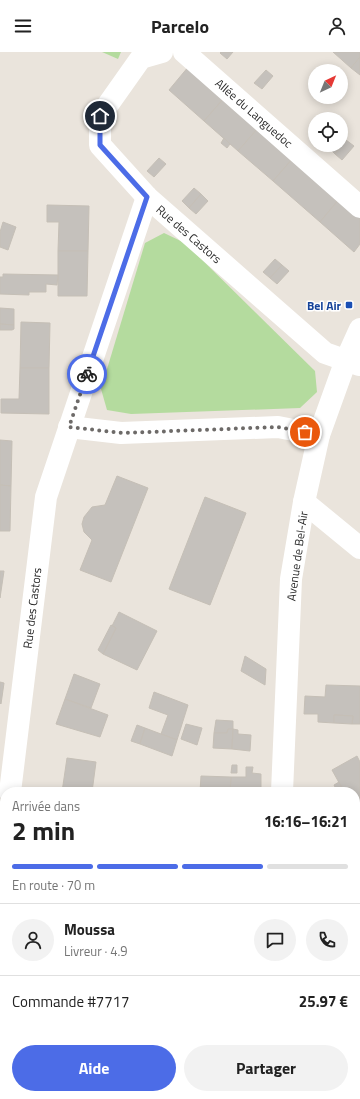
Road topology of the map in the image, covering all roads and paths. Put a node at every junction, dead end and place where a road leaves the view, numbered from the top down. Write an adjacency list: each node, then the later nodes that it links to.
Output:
1 (162, 52): 3 (street)
2 (184, 52): 4 (street, Allée du Languedoc)
3 (147, 197): 6 (street, Rue des Castors); 7 (street, Rue des Castors)
4 (360, 207)
5 (360, 329): 6 (street, Avenue de Bel-Air)
6 (353, 363): 8 (street, Avenue de Bel-Air)
7 (69, 427): 8 (street); 11 (street, Rue des Castors)
8 (319, 435): 9 (street, Avenue de Bel-Air)
9 (304, 502): 10 (street); 12 (street, Avenue de Bel-Air)
10 (360, 548)
11 (11, 787)
12 (282, 787)

